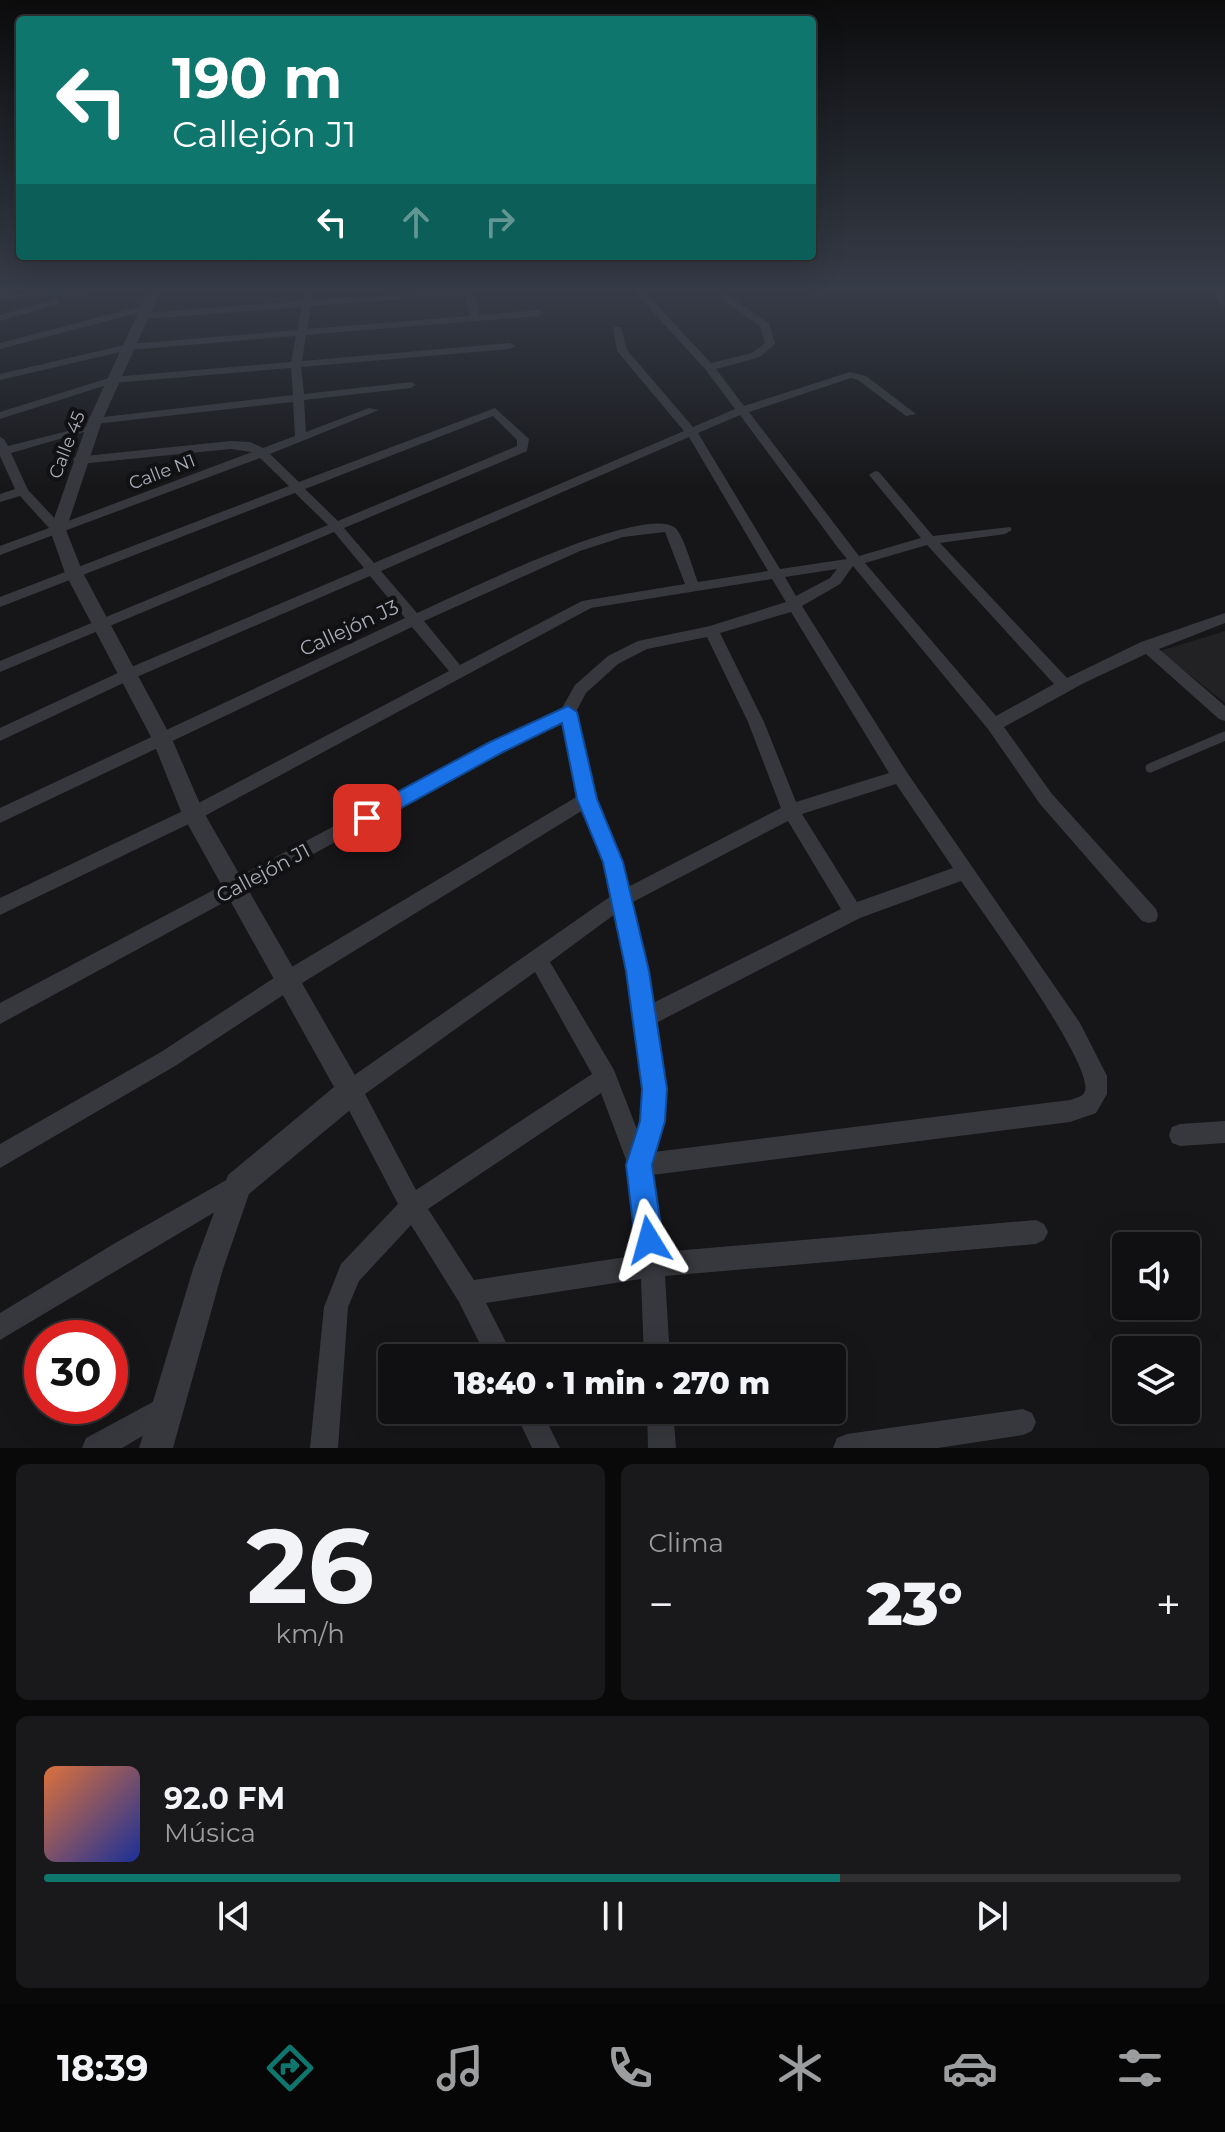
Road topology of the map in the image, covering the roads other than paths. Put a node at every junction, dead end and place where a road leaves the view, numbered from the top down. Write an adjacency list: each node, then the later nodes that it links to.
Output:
1 (96, 355): 10 (street)
2 (125, 355): 11 (street, Calle 45)
3 (298, 355): 8 (street)
4 (408, 355): 8 (street)
5 (625, 355): 19 (street)
6 (698, 355): 9 (street)
7 (757, 355): 9 (street)
8 (296, 364): 11 (street); 13 (street)
9 (709, 367): 15 (street)
10 (0, 377)
11 (112, 380): 17 (street); 18 (street, Calle 45)
12 (411, 385): 13 (street)
13 (298, 400): 18 (street); 20 (street)
14 (373, 410): 20 (street, Calle N1)
15 (740, 411): 16 (street); 19 (street); 33 (street)
16 (910, 414)
17 (0, 416)
18 (94, 424): 21 (street); 23 (street, Calle 45)
19 (692, 433): 34 (street); 36 (street)
20 (301, 438): 22 (street, Calle N1)
21 (1, 448): 26 (street)
22 (262, 453): 23 (street); 25 (street); 29 (street, Calle N1)
23 (79, 460): 29 (street, Calle 45)
24 (875, 475): 31 (street)
25 (297, 487): 28 (street); 28 (street); 35 (street)
26 (22, 491): 27 (street); 29 (street)
27 (0, 498)
28 (336, 526): 34 (street); 42 (street)
29 (58, 530): 32 (street, Calle N1); 35 (street)
30 (1005, 530): 31 (street)
31 (930, 540): 33 (street); 48 (street)
32 (0, 551)
33 (853, 562): 36 (street); 39 (street); 51 (street)
34 (373, 571): 41 (street); 47 (street)
35 (74, 573): 38 (street); 42 (street)
36 (774, 573): 37 (street); 39 (street)
37 (692, 585): 41 (street, Callejón J3); 46 (street)
38 (0, 602)
39 (796, 604): 43 (street); 56 (street)
40 (1225, 618): 44 (street)
41 (414, 619): 46 (street); 54 (street, Callejón J3)
42 (103, 624): 45 (street); 47 (street)
43 (711, 631): 49 (street); 58 (street)
44 (1146, 646): 48 (street); 50 (street)
45 (0, 667)
46 (458, 672): 59 (street)
47 (127, 675): 52 (street); 54 (street)
48 (1063, 684): 51 (street)
49 (568, 712): 57 (street); 62 (street, Callejón J1)
50 (1225, 715)
51 (994, 725): 66 (street)
52 (0, 735)
53 (1225, 736): 55 (lane)
54 (162, 739): 59 (street); 60 (street, Callejón J3)
55 (1150, 768)
56 (900, 776): 58 (street); 61 (street)
57 (587, 799): 63 (street); 68 (street)
58 (791, 811): 63 (street); 65 (street)
59 (193, 814): 62 (street); 64 (street)
60 (0, 816)
61 (963, 872): 65 (street); 76 (street)
62 (237, 887): 68 (street); 69 (street, Callejón J1)
63 (621, 899): 67 (street); 70 (street)
64 (0, 907)
65 (853, 912): 70 (street)
66 (1149, 915)
67 (538, 959): 71 (street); 72 (street)
68 (287, 981): 72 (street); 75 (street)
69 (0, 1014)
70 (643, 1019): 76 (street)
71 (606, 1077): 76 (street); 78 (street)
72 (351, 1091): 77 (street); 78 (street)
73 (1225, 1132): 74 (street)
74 (1180, 1135)
75 (0, 1157)
76 (639, 1165): 80 (street)
77 (238, 1185): 82 (street); 85 (street)
78 (412, 1206): 81 (street); 91 (street)
79 (1036, 1232): 80 (street)
80 (652, 1265): 81 (street); 84 (street)
81 (468, 1293): 83 (street)
82 (0, 1327)
83 (494, 1344)
84 (656, 1344)
85 (165, 1409): 89 (street); 90 (street)
86 (1023, 1422): 94 (street)
87 (534, 1424): 92 (street)
88 (661, 1424): 93 (street)
89 (96, 1448)
90 (156, 1448)
91 (324, 1448)
92 (546, 1448)
93 (662, 1448)
94 (847, 1448)

